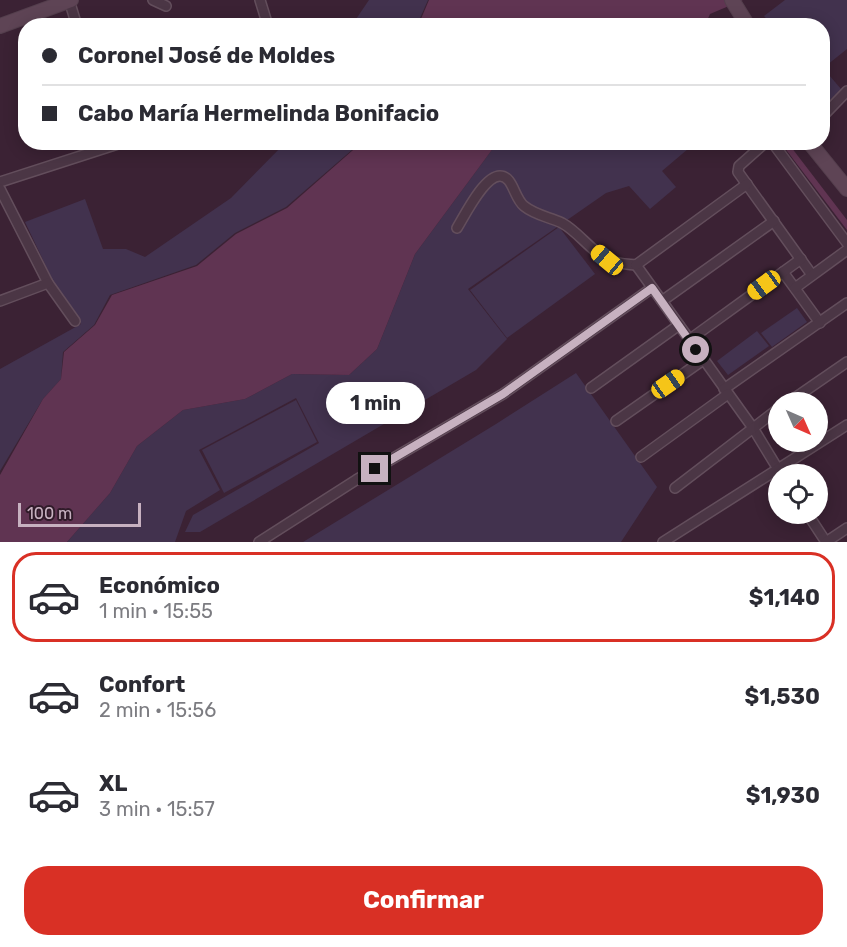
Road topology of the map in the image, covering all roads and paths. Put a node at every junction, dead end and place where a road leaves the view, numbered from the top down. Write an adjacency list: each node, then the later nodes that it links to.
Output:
1 (70, 0): 6 (street); 7 (street)
2 (153, 0): 5 (street)
3 (260, 0): 8 (street)
4 (732, 0): 9 (street)
5 (166, 6)
6 (22, 18)
7 (75, 18)
8 (266, 18)
9 (744, 18)
10 (18, 19): 11 (street)
11 (0, 26)
12 (847, 91): 13 (street)
13 (830, 109)
14 (91, 150): 18 (street)
15 (757, 150): 19 (street)
16 (778, 150): 24 (street)
17 (816, 150): 20 (street)
18 (0, 182)
19 (747, 184): 22 (street); 27 (street)
20 (846, 187)
21 (0, 189): 30 (street)
22 (774, 221): 26 (street); 34 (street)
23 (457, 228): 27 (street)
24 (847, 243)
25 (847, 250): 29 (street)
26 (801, 259): 28 (street); 29 (street)
27 (636, 265): 31 (street)
28 (783, 272): 32 (street); 39 (street)
29 (812, 275): 32 (street)
30 (48, 283): 33 (street); 36 (street)
31 (652, 288): 34 (street); 56 (street)
32 (795, 288): 37 (street)
33 (0, 301)
34 (662, 301): 38 (street)
35 (847, 303): 37 (street)
36 (75, 321)
37 (820, 323): 43 (street)
38 (679, 325): 39 (street); 42 (street)
39 (688, 340): 40 (street)
40 (704, 360): 43 (street); 46 (street)
41 (847, 362): 44 (street)
42 (591, 388)
43 (726, 392): 48 (street); 49 (street)
44 (804, 392)
45 (768, 417): 48 (street)
46 (616, 421)
47 (847, 425): 51 (street)
48 (753, 428): 50 (street); 53 (street)
49 (640, 457)
50 (775, 464)
51 (789, 464)
52 (768, 478): 57 (street)
53 (675, 488)
54 (814, 524): 58 (street)
55 (847, 528): 58 (street)
56 (258, 542)
57 (663, 542)
58 (826, 542)

